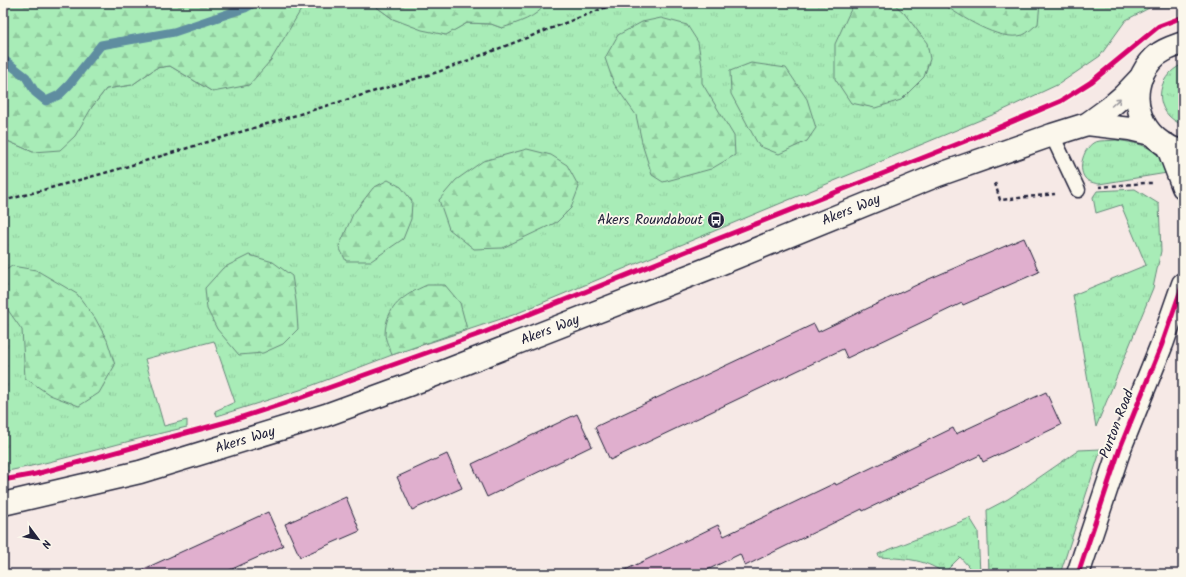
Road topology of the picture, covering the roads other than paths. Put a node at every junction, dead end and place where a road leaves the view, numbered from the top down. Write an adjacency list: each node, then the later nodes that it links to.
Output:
1 (1183, 43): 2 (main road)
2 (1142, 76): 3 (main road, Akers Way, one-way to 2); 5 (main road)
3 (1087, 124): 4 (main road, Akers Way); 5 (main road, Akers Way)
4 (1052, 135): 7 (lane); 9 (main road, Akers Way)
5 (1167, 143): 6 (main road)
6 (1183, 187)
7 (1078, 190)
8 (1183, 284): 10 (main road, Purton Road)
9 (3, 504)
10 (1078, 574)

